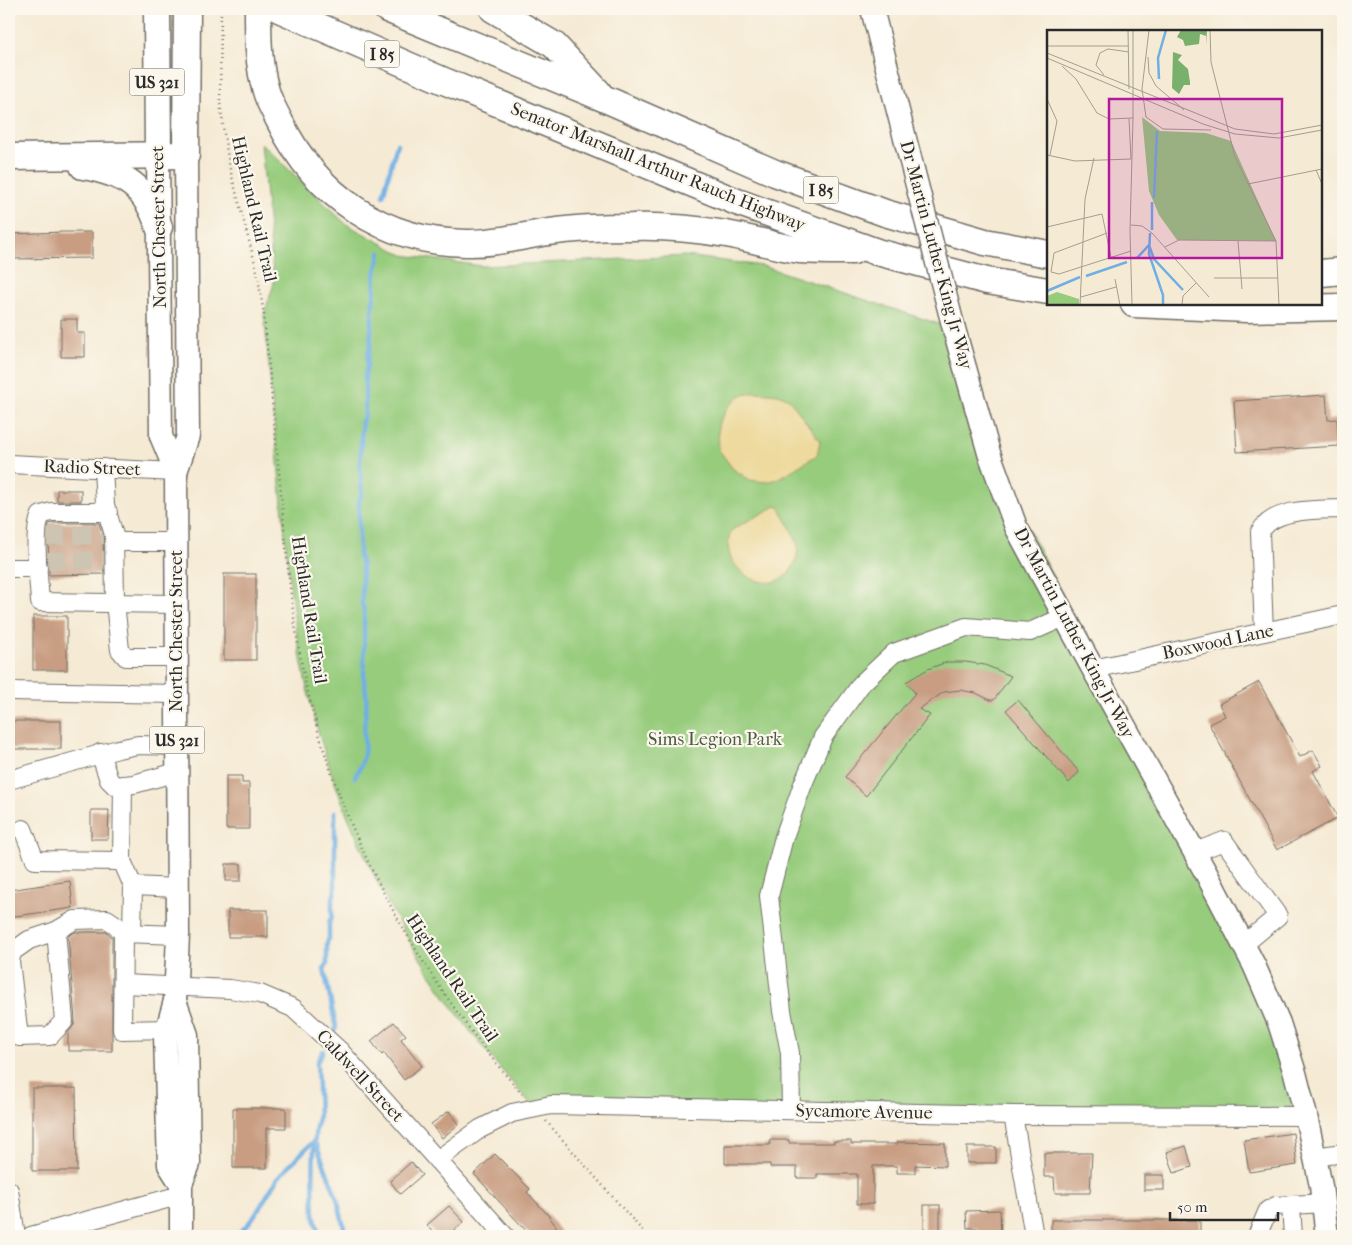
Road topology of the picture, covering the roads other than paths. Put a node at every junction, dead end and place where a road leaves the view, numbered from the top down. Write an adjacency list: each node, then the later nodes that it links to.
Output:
1 (157, 9): 10 (highway, North Chester Street / US 321)
2 (187, 9): 9 (highway, North Chester Street / US 321)
3 (258, 9): 13 (highway)
4 (279, 9): 13 (highway, Senator Marshall Arthur Rauch Highway / I 85)
5 (387, 9): 8 (highway, I 85)
6 (493, 9): 8 (highway)
7 (872, 9): 32 (main road, Dr Martin Luther King Jr Way, bridge)
8 (603, 98): 14 (highway, I 85)
9 (186, 155): 10 (highway); 22 (main road, North Chester Street / US 321)
10 (158, 156): 11 (highway); 12 (main road, North Chester Street / US 321)
11 (21, 157): 12 (highway)
12 (159, 227): 22 (main road, North Chester Street / US 321)
13 (877, 252): 17 (highway, Senator Marshall Arthur Rauch Highway / I 85)
14 (1047, 254)
15 (1343, 271): 16 (highway)
16 (1322, 272)
17 (1047, 291)
18 (1153, 305): 19 (highway)
19 (1343, 307)
20 (9, 464): 21 (street, Radio Street)
21 (103, 468): 22 (street, Radio Street); 24 (street)
22 (176, 472): 26 (main road, North Chester Street / US 321)
23 (1343, 509): 33 (street)
24 (108, 512): 25 (street); 27 (street)
25 (112, 538): 26 (street); 29 (street)
26 (176, 542): 30 (main road, North Chester Street / US 321)
27 (41, 563): 28 (street); 29 (street)
28 (9, 568)
29 (115, 602): 30 (street); 34 (street)
30 (176, 604): 34 (main road, North Chester Street / US 321)
31 (1343, 615): 33 (street, Boxwood Lane)
32 (1064, 617): 35 (main road, Dr Martin Luther King Jr Way); 55 (street)
33 (1264, 632): 35 (street, Boxwood Lane)
34 (176, 657): 37 (main road, North Chester Street / US 321)
35 (1093, 669): 44 (main road, Dr Martin Luther King Jr Way)
36 (9, 691): 37 (street)
37 (176, 694): 38 (main road, North Chester Street / US 321)
38 (177, 746): 39 (street); 40 (main road, North Chester Street / US 321)
39 (100, 753): 41 (street); 42 (street)
40 (177, 772): 42 (street); 47 (main road, North Chester Street / US 321)
41 (9, 780)
42 (123, 785): 45 (street)
43 (23, 829): 45 (street)
44 (1195, 852): 51 (main road, Dr Martin Luther King Jr Way); 51 (street)
45 (122, 861): 46 (street)
46 (133, 886): 47 (street); 49 (street)
47 (178, 888): 50 (main road, North Chester Street / US 321)
48 (56, 931): 48 (street); 49 (street)
49 (128, 933): 50 (street); 52 (street)
50 (178, 935): 53 (main road, North Chester Street / US 321)
51 (1243, 945): 57 (main road, Dr Martin Luther King Jr Way)
52 (123, 984): 53 (street, Caldwell Street); 54 (street)
53 (176, 994): 54 (main road, North Chester Street / US 321); 60 (street, Caldwell Street); 61 (main road, North Chester Street / US 321)
54 (168, 1029): 61 (main road, North Chester Street / US 321)
55 (791, 1110): 56 (street, Sycamore Avenue); 60 (street, Sycamore Avenue)
56 (1013, 1115): 57 (street, Sycamore Avenue); 69 (street)
57 (1306, 1116): 59 (main road, Dr Martin Luther King Jr Way)
58 (1343, 1154): 59 (street)
59 (1315, 1157): 63 (main road, Dr Martin Luther King Jr Way)
60 (437, 1160): 68 (street, Caldwell Street)
61 (181, 1189): 66 (street); 67 (main road, North Chester Street / US 321)
62 (9, 1190): 65 (street)
63 (1323, 1203): 64 (street); 72 (main road, Dr Martin Luther King Jr Way)
64 (1291, 1206): 70 (street); 71 (street)
65 (16, 1236)
66 (31, 1236)
67 (181, 1236)
68 (504, 1236)
69 (1034, 1236)
70 (1257, 1236)
71 (1293, 1236)
72 (1327, 1236)

